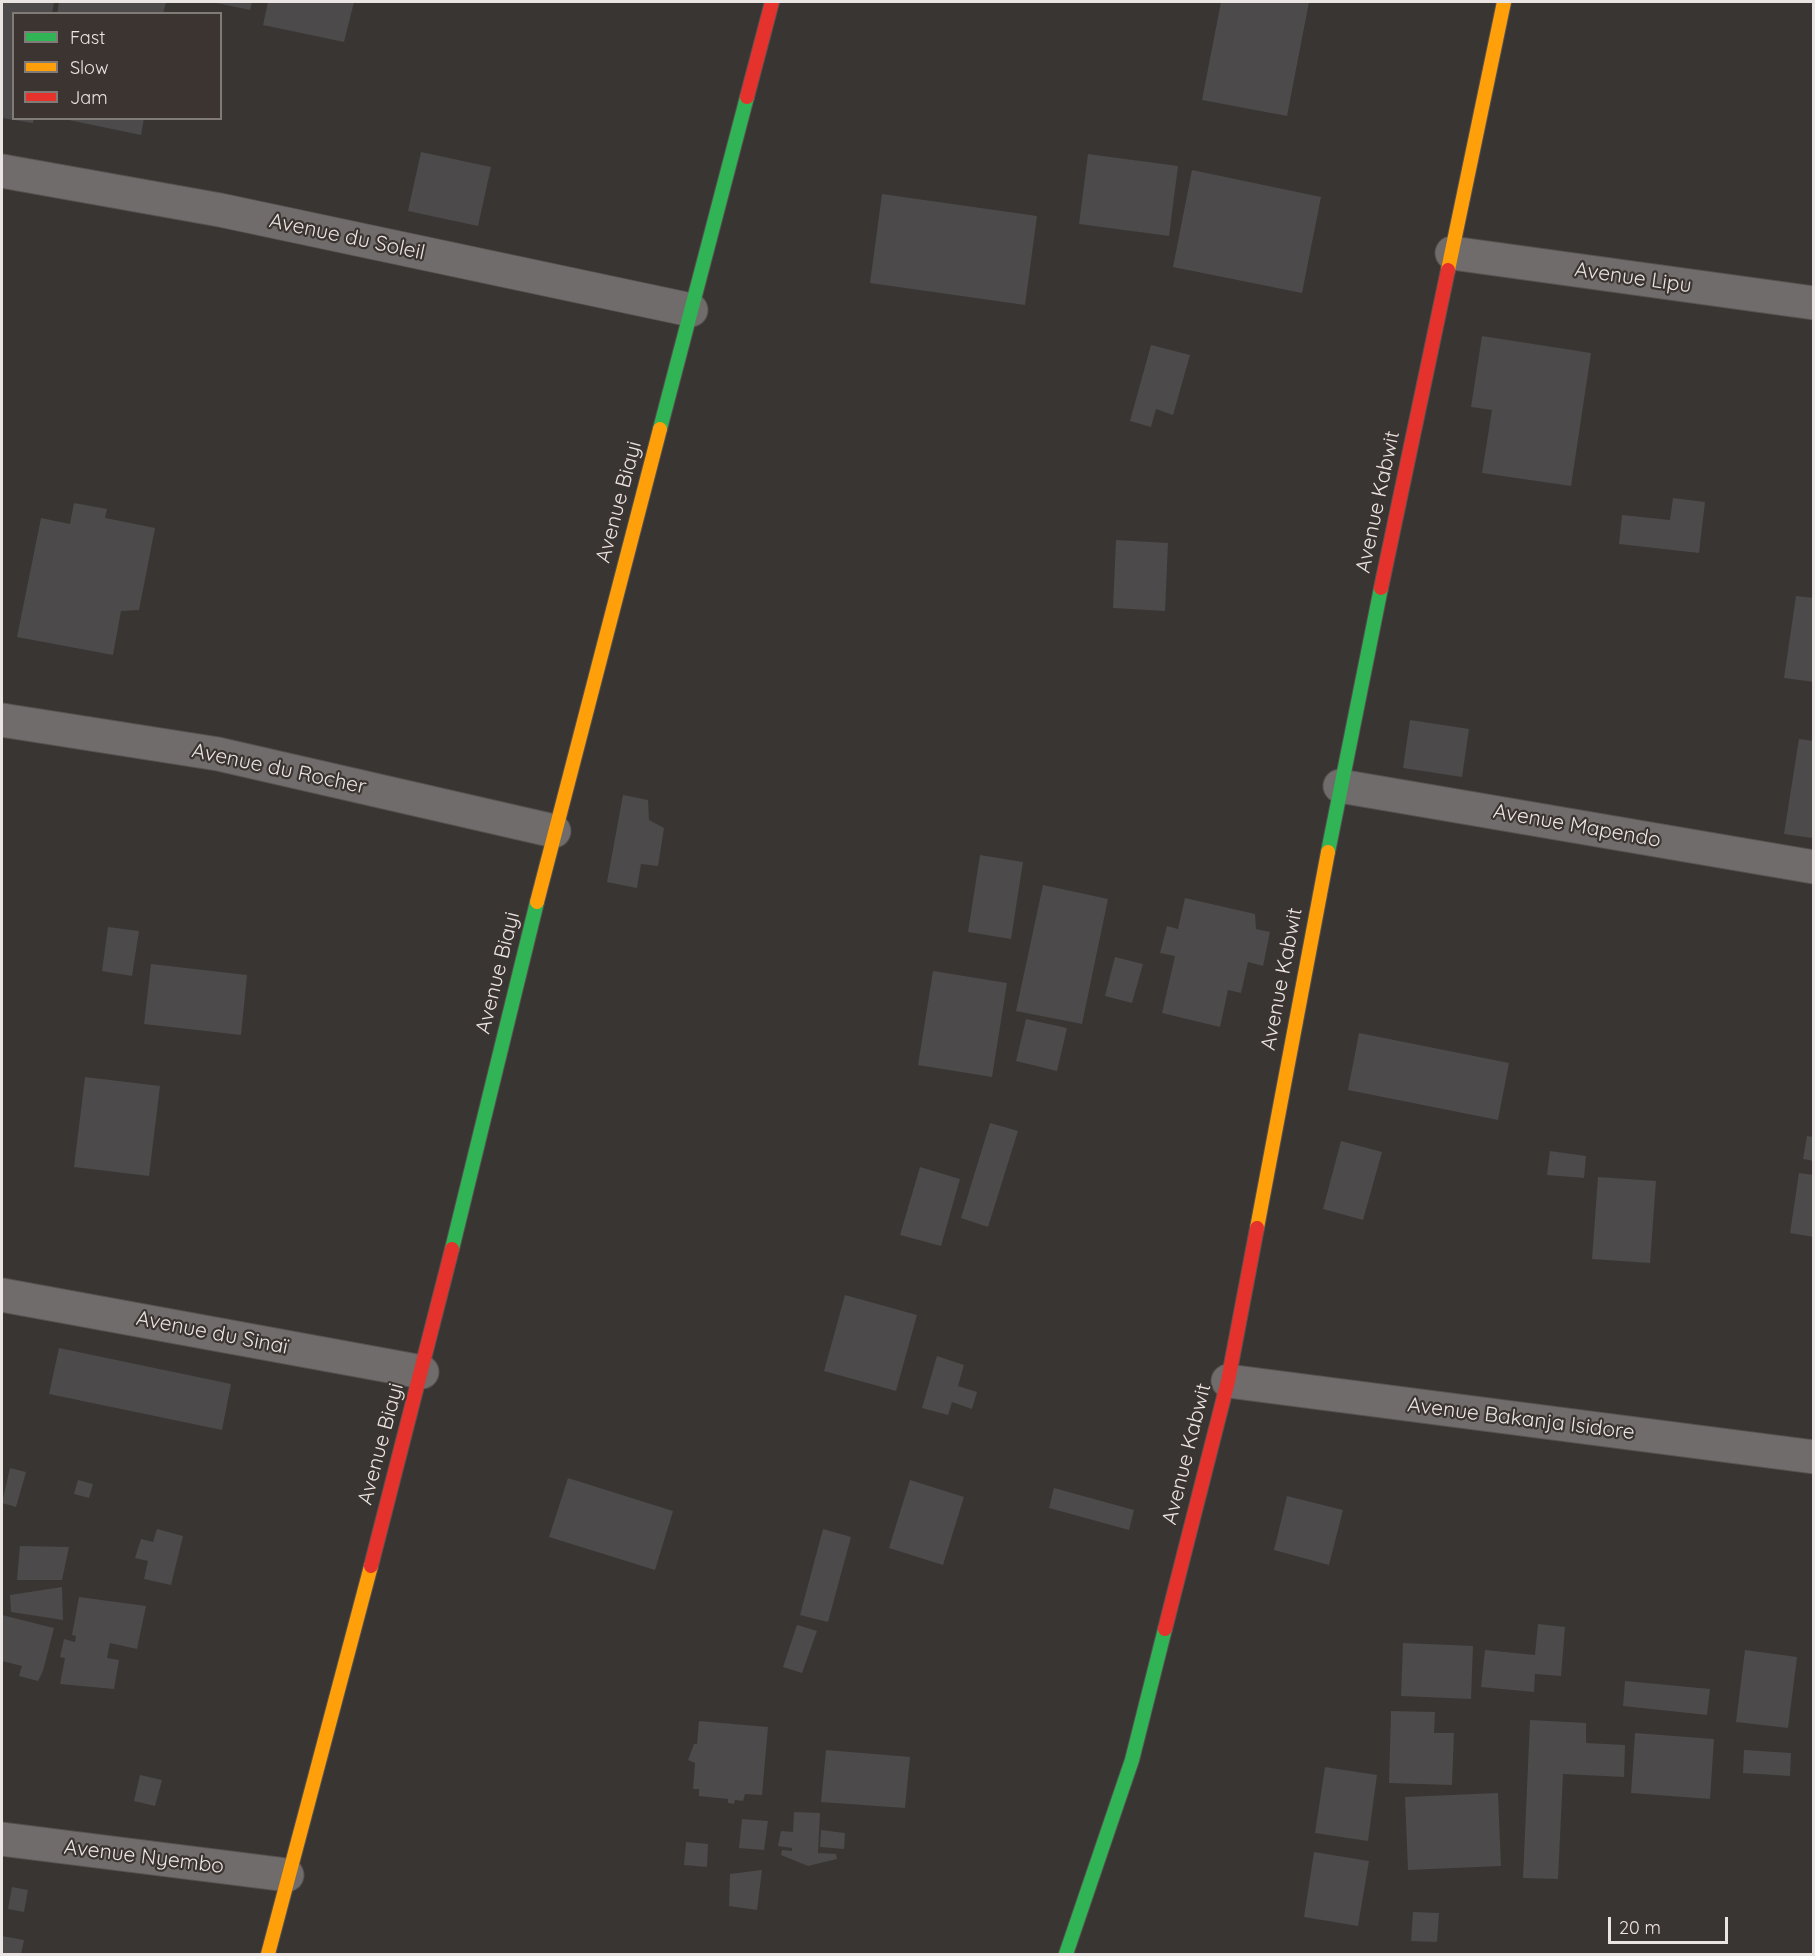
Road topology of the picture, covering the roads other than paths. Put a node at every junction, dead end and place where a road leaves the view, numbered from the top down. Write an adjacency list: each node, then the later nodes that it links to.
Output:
1 (772, 2): 6 (street, Avenue Biayi)
2 (1504, 2): 4 (street, Avenue Kabwit)
3 (2, 171): 6 (street, Avenue du Soleil)
4 (1452, 253): 5 (street, Avenue Lipu); 8 (street, Avenue Kabwit)
5 (1814, 303)
6 (691, 310): 9 (street, Avenue Biayi)
7 (2, 720): 9 (street, Avenue du Rocher)
8 (1340, 786): 10 (street, Avenue Mapendo); 13 (street, Avenue Kabwit)
9 (554, 831): 12 (street, Avenue Biayi)
10 (1814, 867)
11 (2, 1295): 12 (street, Avenue du Sinaï)
12 (422, 1372): 16 (street, Avenue Biayi)
13 (1228, 1381): 14 (street, Avenue Bakanja Isidore); 18 (street, Avenue Kabwit)
14 (1814, 1457)
15 (2, 1839): 16 (street, Avenue Nyembo)
16 (287, 1875): 17 (street, Avenue Biayi)
17 (267, 1954)
18 (1067, 1954)

